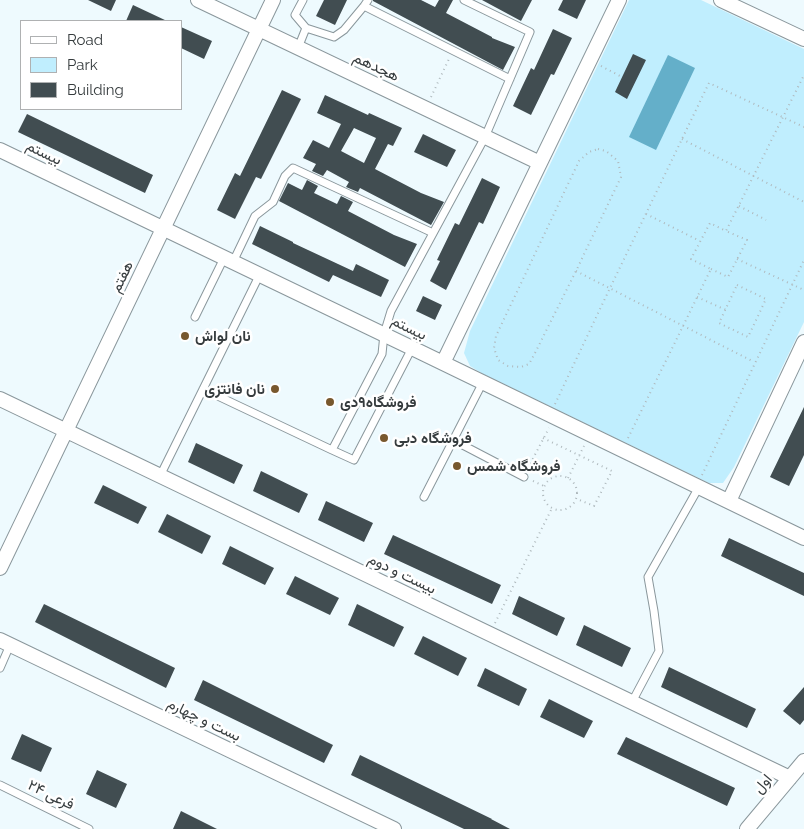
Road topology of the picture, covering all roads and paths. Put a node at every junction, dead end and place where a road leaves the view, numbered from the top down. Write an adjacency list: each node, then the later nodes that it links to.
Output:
1 (198, 0): 9 (street, هجدهم)
2 (273, 0): 9 (street, هفتم)
3 (303, 0): 8 (lane)
4 (464, 0): 16 (lane)
5 (619, 0): 13 (street)
6 (721, 0): 10 (street)
7 (366, 3): 8 (lane); 12 (lane)
8 (306, 28): 11 (lane)
9 (259, 29): 11 (street, هجدهم); 29 (street, هفتم)
10 (804, 39)
11 (298, 48): 17 (street, هجدهم)
12 (453, 50): 16 (lane); 17 (path)
13 (590, 60): 15 (path); 23 (street)
14 (804, 75): 18 (path)
15 (622, 76)
16 (510, 78): 20 (lane)
17 (425, 108): 20 (street, هجدهم)
18 (783, 118): 19 (path); 21 (path); 24 (path)
19 (804, 127)
20 (485, 137): 23 (street, هجدهم); 31 (lane)
21 (682, 139): 24 (path); 27 (path)
22 (0, 150): 29 (street, بیستم)
23 (540, 163): 50 (street)
24 (754, 176): 25 (path); 26 (path)
25 (804, 202)
26 (739, 206): 28 (path); 30 (path)
27 (646, 214): 32 (path); 40 (path)
28 (766, 220)
29 (163, 228): 34 (street, بیستم); 55 (street, هفتم)
30 (726, 231): 32 (path); 33 (path)
31 (433, 233): 34 (lane); 46 (lane)
32 (700, 241): 36 (path)
33 (737, 259): 36 (path); 39 (path)
34 (229, 260): 38 (street, بیستم); 44 (lane)
35 (804, 260): 39 (path)
36 (711, 269): 42 (path)
37 (576, 271): 37 (path); 40 (path)
38 (260, 274): 46 (street, بیستم); 52 (lane)
39 (792, 284): 41 (path); 49 (path)
40 (610, 288): 45 (path); 54 (path)
41 (804, 290)
42 (697, 297): 43 (path); 45 (path)
43 (726, 310): 43 (path)
44 (195, 317)
45 (683, 325): 49 (path); 59 (path)
46 (384, 334): 48 (street, بیستم); 60 (lane)
47 (804, 342): 69 (street)
48 (412, 348): 50 (street, بیستم); 60 (lane)
49 (755, 362): 66 (path)
50 (443, 363): 51 (street, بیستم)
51 (483, 382): 54 (street, بیستم); 58 (lane)
52 (203, 388): 60 (lane); 62 (lane)
53 (0, 399): 55 (street, بیست و دوم)
54 (555, 416): 56 (street, بیستم); 57 (path)
55 (66, 431): 62 (street, بیست و دوم); 72 (street, هفتم)
56 (590, 434): 59 (street, بیستم); 61 (path)
57 (544, 438): 61 (path); 63 (path)
58 (453, 440): 63 (lane); 67 (lane)
59 (622, 449): 66 (street, بیستم)
60 (332, 450)
61 (579, 456): 64 (path); 68 (path)
62 (160, 476): 73 (street, بیست و دوم)
63 (524, 477): 65 (path)
64 (568, 478): 65 (path); 68 (path)
65 (544, 486): 70 (path)
66 (699, 487): 69 (street, بیستم); 76 (lane)
67 (424, 497)
68 (577, 499): 70 (path)
69 (728, 501): 71 (street, بیستم)
70 (552, 508): 73 (path)
71 (804, 538)
72 (0, 568)
73 (489, 634): 76 (street, بیست و دوم)
74 (5, 643): 75 (lane); 81 (street, بست و چهارم)
75 (0, 668)
76 (632, 702): 78 (street, بیست و دوم)
77 (804, 761): 78 (street, اول)
78 (790, 778): 82 (street, اول)
79 (0, 785): 80 (lane, فرعی ۲۴)
80 (90, 829)
81 (394, 829)
82 (747, 829)

